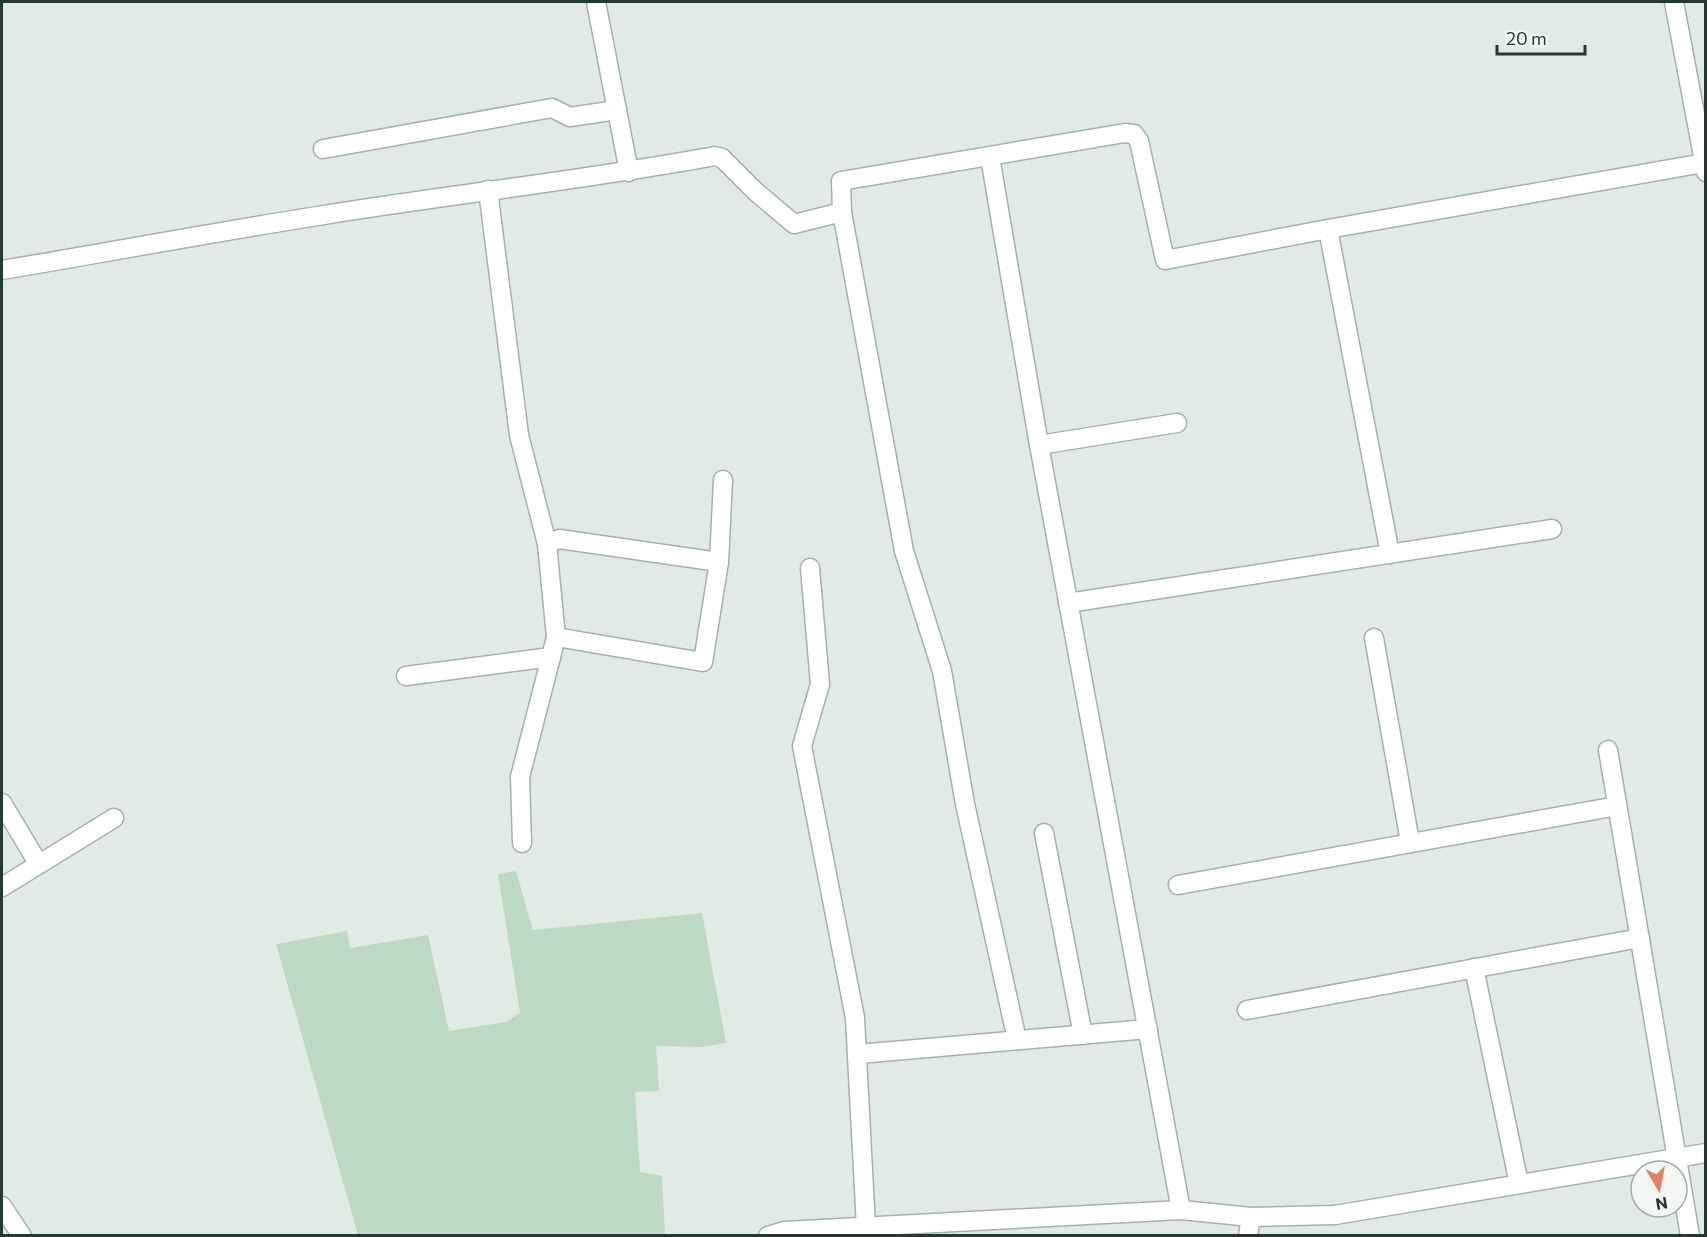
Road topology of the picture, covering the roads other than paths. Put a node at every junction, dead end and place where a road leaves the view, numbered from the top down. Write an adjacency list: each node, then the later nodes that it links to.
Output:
1 (596, 2): 3 (street)
2 (1674, 2): 6 (street)
3 (617, 110): 4 (street); 7 (street)
4 (323, 149)
5 (990, 157): 9 (street); 10 (street); 13 (street)
6 (1705, 168): 10 (street)
7 (629, 172): 8 (street); 9 (street)
8 (488, 190): 11 (street); 16 (street)
9 (842, 212): 40 (street)
10 (1328, 229): 17 (street)
11 (2, 270)
12 (1177, 423): 13 (street)
13 (1039, 445): 20 (street)
14 (723, 480): 18 (street)
15 (1552, 530): 17 (street)
16 (546, 544): 18 (street); 21 (street)
17 (1390, 554): 20 (street)
18 (719, 562): 21 (street)
19 (810, 568): 41 (street)
20 (1068, 603): 38 (street)
21 (556, 637): 23 (street)
22 (1374, 638): 30 (street)
23 (551, 657): 24 (street); 31 (street)
24 (406, 676)
25 (1608, 750): 27 (street)
26 (2, 803): 32 (street)
27 (1617, 806): 30 (street); 35 (street)
28 (114, 818): 32 (street)
29 (1044, 833): 39 (street)
30 (1410, 842): 33 (street)
31 (522, 843)
32 (38, 863): 34 (street)
33 (1178, 885)
34 (2, 886)
35 (1640, 938): 36 (street); 43 (street)
36 (1474, 968): 37 (street); 44 (street)
37 (1247, 1010)
38 (1148, 1029): 39 (street); 46 (street)
39 (1083, 1035): 40 (street)
40 (1017, 1041): 41 (street)
41 (858, 1054): 48 (street)
42 (1706, 1153): 43 (street)
43 (1677, 1157): 44 (street); 52 (street)
44 (1519, 1184): 47 (street)
45 (2, 1206): 49 (street)
46 (1181, 1210): 47 (street); 48 (street)
47 (1251, 1217): 51 (street)
48 (866, 1227): 50 (street)
49 (22, 1236)
50 (768, 1236)
51 (1248, 1236)
52 (1690, 1236)

